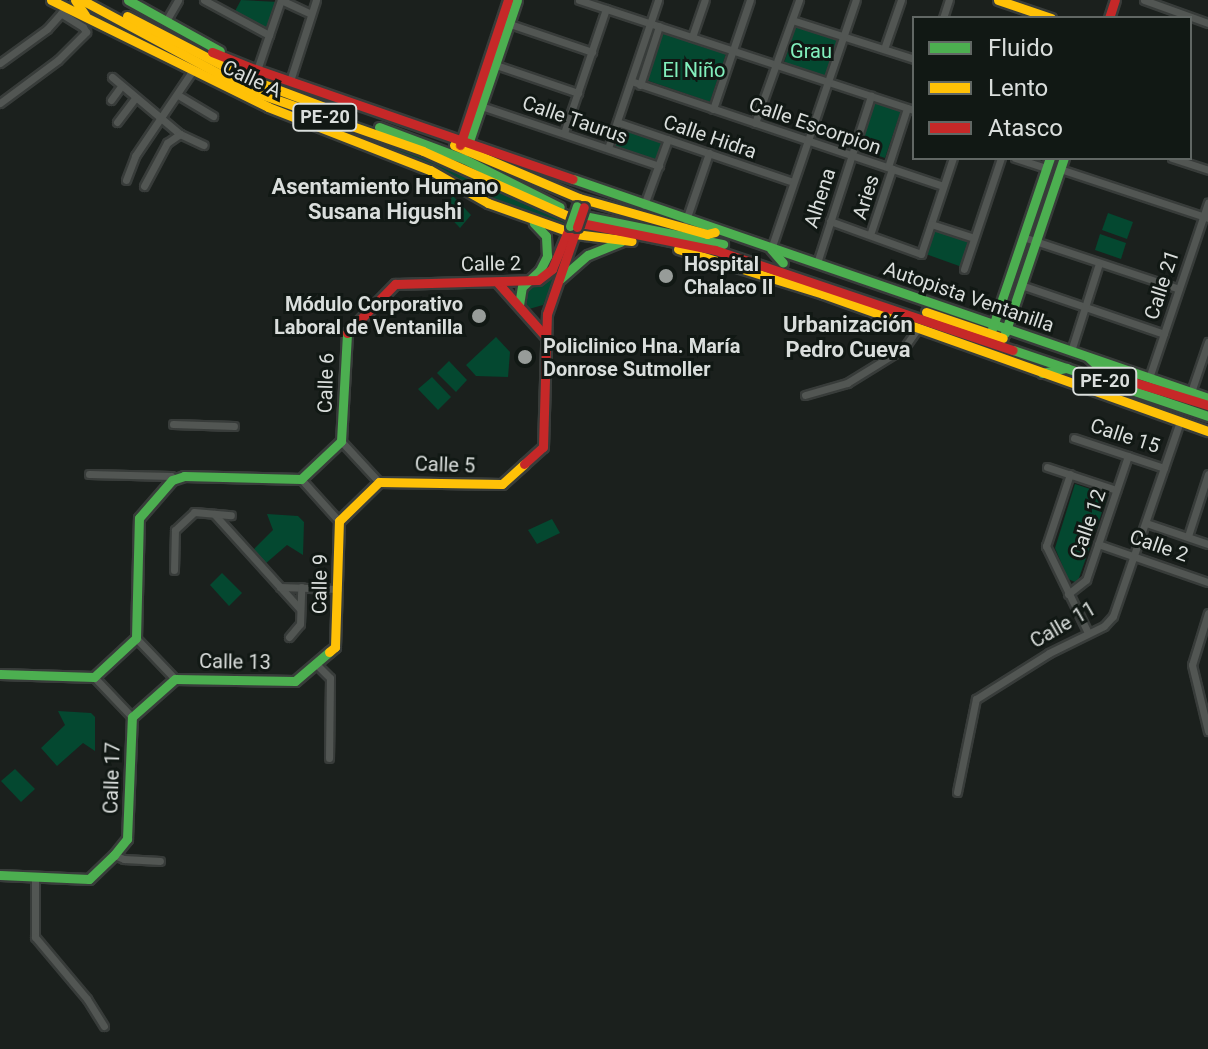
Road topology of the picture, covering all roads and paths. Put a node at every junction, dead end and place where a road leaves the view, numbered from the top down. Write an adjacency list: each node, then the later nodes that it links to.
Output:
1 (51, 0): 23 (main road, Calle A)
2 (75, 0): 25 (main road)
3 (82, 0): 92 (main road, PE-20)
4 (98, 0): 29 (main road, PE-20)
5 (128, 0): 31 (main road)
6 (178, 0): 31 (street)
7 (204, 0): 35 (street)
8 (281, 0): 24 (street); 35 (street)
9 (316, 0): 24 (street)
10 (508, 0): 32 (main road)
11 (517, 0): 32 (main road)
12 (579, 0): 22 (street)
13 (658, 0): 33 (street)
14 (705, 0): 37 (street)
15 (750, 0): 39 (street)
16 (799, 0): 30 (street)
17 (856, 0): 36 (street)
18 (901, 0): 38 (street)
19 (998, 0): 26 (main road)
20 (1144, 0): 21 (street)
21 (1164, 7): 27 (street); 28 (street)
22 (606, 9): 33 (street); 40 (street)
23 (64, 10): 25 (main road, Calle A); 42 (street); 58 (street)
24 (311, 14): 48 (street)
25 (85, 15): 45 (main road, Calle A)
26 (1045, 16)
27 (1161, 16)
28 (1189, 16)
29 (132, 18): 46 (main road); 92 (main road, PE-20)
30 (792, 20): 36 (street); 44 (street)
31 (166, 21): 46 (main road)
32 (505, 22): 40 (street); 43 (main road)
33 (650, 23): 34 (street); 49 (street)
34 (659, 26): 37 (street); 51 (street)
35 (269, 35): 46 (street)
36 (843, 36): 38 (street); 50 (street)
37 (692, 37): 39 (street)
38 (884, 49): 41 (street)
39 (733, 51): 44 (street); 60 (street)
40 (592, 52): 53 (street)
41 (912, 58)
42 (0, 63)
43 (490, 64): 53 (street); 59 (main road); 72 (main road)
44 (776, 65): 50 (street); 66 (street)
45 (193, 70): 54 (street); 94 (main road, Calle A)
46 (257, 70): 48 (main road)
47 (112, 77): 52 (street)
48 (290, 81): 72 (main road)
49 (631, 81): 51 (street, Calle Escorpion); 65 (street)
50 (828, 82): 55 (street); 70 (street)
51 (640, 85): 60 (street, Calle Escorpion)
52 (121, 86): 56 (street); 57 (street)
53 (578, 93): 67 (street)
54 (178, 95): 62 (street); 63 (street)
55 (871, 96): 61 (street); 75 (street, Alhena)
56 (135, 98): 63 (street); 64 (street)
57 (111, 100)
58 (0, 103)
59 (481, 106): 67 (street, Calle Taurus); 72 (main road)
60 (713, 109): 66 (street, Calle Escorpion)
61 (910, 109): 83 (street, Aries)
62 (213, 116)
63 (162, 119): 68 (street); 86 (street)
64 (117, 122)
65 (617, 122): 69 (street, Calle Hidra); 73 (street)
66 (755, 123): 70 (street, Calle Escorpion)
67 (564, 133): 73 (street, Calle Taurus)
68 (180, 134): 71 (street); 88 (street)
69 (668, 139): 74 (street, Calle Hidra); 82 (street)
70 (807, 141): 75 (street, Calle Escorpion); 87 (street)
71 (204, 145)
72 (463, 146): 91 (main road, Autopista Ventanilla); 92 (main road, Autopista Ventanilla)
73 (608, 148): 82 (street, Calle Taurus)
74 (709, 153): 87 (street, Calle Hidra); 95 (street)
75 (851, 155): 83 (street, Calle Escorpion); 96 (street, Alhena)
76 (952, 160): 89 (street)
77 (1000, 160): 101 (street)
78 (1028, 160): 81 (street)
79 (1063, 160): 84 (main road)
80 (1178, 160): 85 (street)
81 (1048, 163): 100 (main road)
82 (659, 166): 91 (street)
83 (890, 168): 89 (street, Calle Escorpion); 99 (street, Aries)
84 (1060, 169): 93 (street); 103 (main road)
85 (1208, 170)
86 (126, 180)
87 (793, 182): 104 (street)
88 (144, 186)
89 (943, 186): 97 (street)
90 (1208, 203): 93 (street, Calle 21)
91 (644, 206): 95 (main road, Autopista Ventanilla)
92 (577, 216): 94 (main road, Calle A); 98 (main road, Autopista Ventanilla); 102 (main road, Autopista Ventanilla); 105 (main road, Autopista Ventanilla / PE-20); 109 (main road, Calle 2); 112 (main road); 120 (main road, Autopista Ventanilla / PE-20)
93 (1206, 218): 113 (street, Calle 21)
94 (531, 220): 109 (main road)
95 (686, 220): 98 (main road, Autopista Ventanilla)
96 (830, 221): 99 (street); 106 (street, Alhena)
97 (931, 224): 99 (street); 101 (street)
98 (718, 231): 104 (main road, Autopista Ventanilla)
99 (870, 235)
100 (1023, 237): 103 (street); 120 (main road)
101 (974, 238): 108 (street)
102 (628, 241): 112 (main road); 119 (main road, Autopista Ventanilla)
103 (1036, 242): 107 (street); 111 (main road)
104 (771, 249): 105 (main road); 106 (main road, Autopista Ventanilla)
105 (783, 263): 120 (main road, Autopista Ventanilla / PE-20)
106 (817, 263): 120 (main road, Autopista Ventanilla)
107 (1099, 263): 113 (street); 116 (street)
108 (964, 269)
109 (527, 282): 110 (main road, Calle 2); 115 (main road)
110 (498, 283): 115 (main road); 118 (main road, Calle 2)
111 (1021, 285): 116 (street); 123 (main road)
112 (553, 289): 114 (main road)
113 (1179, 289): 121 (street, Calle 21)
114 (550, 301): 117 (main road); 122 (main road)
115 (519, 305): 117 (main road)
116 (1085, 307): 121 (street); 125 (street)
117 (528, 314): 122 (main road)
118 (349, 326): 141 (main road, Calle 6)
119 (918, 328): 128 (main road, Autopista Ventanilla); 132 (street)
120 (991, 333): 123 (main road, Autopista Ventanilla / PE-20); 123 (main road, Autopista Ventanilla)
121 (1164, 334): 130 (street, Calle 21)
122 (546, 337): 150 (main road, Calle 5)
123 (1004, 338): 125 (main road, Autopista Ventanilla); 127 (main road, PE-20); 129 (main road, PE-20)
124 (1208, 342): 131 (street)
125 (1071, 351): 126 (main road, Autopista Ventanilla)
126 (1088, 357): 129 (main road); 130 (main road, Autopista Ventanilla)
127 (1067, 368): 128 (main road); 135 (main road, PE-20)
128 (1042, 373): 136 (main road, Autopista Ventanilla)
129 (1105, 373): 134 (main road, PE-20)
130 (1149, 378): 131 (main road, Autopista Ventanilla)
131 (1191, 392): 133 (main road, Autopista Ventanilla)
132 (805, 395)
133 (1208, 398)
134 (1208, 405)
135 (1208, 416)
136 (1180, 421): 139 (main road, Autopista Ventanilla); 144 (street, Calle 11)
137 (173, 424): 138 (street)
138 (234, 426)
139 (1208, 431)
140 (1074, 438): 142 (street, Calle 15)
141 (341, 441): 148 (main road); 150 (street)
142 (1128, 456): 144 (street, Calle 15); 151 (street, Calle 12)
143 (1047, 467): 146 (street)
144 (1164, 468): 155 (street, Calle 11)
145 (89, 474): 147 (street)
146 (1070, 474): 151 (street); 165 (street)
147 (172, 478): 148 (main road); 170 (main road)
148 (301, 479): 154 (street)
149 (1207, 479): 156 (street)
150 (379, 482): 154 (main road)
151 (1116, 490): 157 (street, Calle 12)
152 (214, 514): 153 (street); 160 (street); 162 (street)
153 (231, 515)
154 (339, 521): 164 (main road, Calle 9)
155 (1146, 523): 156 (street); 159 (street, Calle 11)
156 (1188, 536): 158 (street)
157 (1098, 544): 159 (street, Calle 2); 165 (street, Calle 12)
158 (1208, 544)
159 (1135, 556): 161 (street, Calle 2); 168 (street, Calle 11)
160 (174, 570)
161 (1208, 582)
162 (280, 587): 163 (street); 166 (street)
163 (301, 587): 164 (street); 166 (street)
164 (338, 589): 173 (main road, Calle 9)
165 (1068, 594): 168 (street)
166 (300, 609): 169 (street)
167 (1208, 613): 171 (street)
168 (1088, 633): 180 (street, Calle 11)
169 (289, 637)
170 (136, 638): 175 (main road); 176 (street)
171 (1198, 641): 172 (street); 178 (street)
172 (1208, 645)
173 (315, 663): 176 (main road, Calle 13); 179 (street)
174 (0, 674): 175 (main road)
175 (94, 677): 177 (street)
176 (175, 679): 177 (main road)
177 (132, 717): 181 (main road, Calle 17)
178 (1208, 731)
179 (329, 758)
180 (957, 792)
181 (114, 855): 182 (street); 184 (main road)
182 (160, 861)
183 (0, 875): 184 (main road)
184 (35, 876): 185 (street)
185 (104, 1026)

